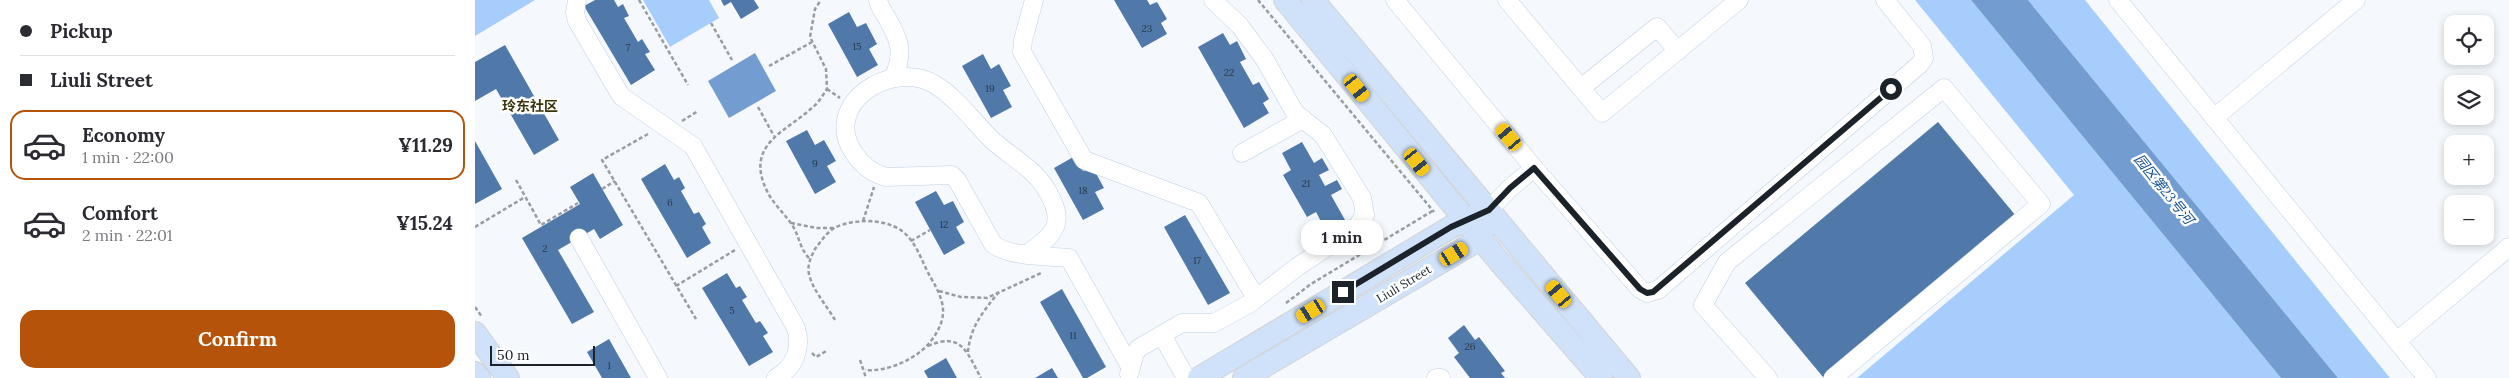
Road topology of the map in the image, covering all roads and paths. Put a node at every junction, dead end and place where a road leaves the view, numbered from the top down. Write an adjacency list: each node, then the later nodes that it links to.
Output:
1 (577, 0): 26 (street)
2 (639, 0): 21 (path)
3 (821, 0): 16 (path)
4 (878, 0): 20 (street)
5 (1034, 0): 55 (street)
6 (1213, 0): 25 (street)
7 (1285, 0): 35 (main road)
8 (1313, 0): 37 (main road)
9 (1395, 0): 29 (street)
10 (1507, 0): 22 (street)
11 (1739, 0): 17 (street)
12 (1885, 0): 29 (street)
13 (2118, 0): 24 (street)
14 (2356, 0): 24 (street)
15 (711, 23): 18 (path)
16 (812, 42): 19 (path); 27 (path)
17 (1678, 51): 22 (street); 22 (street)
18 (732, 60)
19 (769, 66)
20 (894, 77): 30 (street); 49 (street)
21 (688, 85)
22 (1581, 88)
23 (758, 107): 27 (path)
24 (2215, 118): 61 (street)
25 (1303, 119): 28 (street); 55 (street)
26 (662, 126): 32 (path); 47 (street)
27 (774, 136): 40 (path)
28 (1242, 153)
29 (1534, 168): 37 (street)
30 (882, 176): 39 (path); 49 (street)
31 (517, 180): 34 (path)
32 (615, 182): 33 (path); 52 (path)
33 (602, 189)
34 (525, 197): 36 (path); 41 (path)
35 (1449, 200): 38 (main road); 56 (path)
36 (579, 203)
37 (1489, 210): 38 (main road, Liuli Street); 45 (main road); 80 (main road)
38 (1464, 220): 45 (main road); 75 (main road, Liuli Street)
39 (863, 221): 42 (path); 46 (path)
40 (791, 223): 42 (path); 50 (path)
41 (475, 226)
42 (835, 228): 50 (path)
43 (930, 230): 46 (path)
44 (579, 238): 70 (street)
45 (1480, 239): 76 (main road, Liuli Street); 79 (main road)
46 (911, 241): 53 (path)
47 (748, 242): 52 (path); 71 (street)
48 (2509, 247): 61 (street)
49 (1027, 254): 67 (street)
50 (809, 258): 58 (path)
51 (1045, 271): 54 (path)
52 (676, 286): 57 (path)
53 (939, 291): 54 (path); 62 (path)
54 (1000, 291): 63 (path)
55 (1256, 298): 60 (street)
56 (1283, 306)
57 (696, 319)
58 (835, 320)
59 (475, 333): 69 (main road)
60 (1162, 335): 67 (street); 74 (street)
61 (2397, 342): 83 (street)
62 (926, 347): 63 (path); 65 (path)
63 (968, 352): 73 (path)
64 (860, 360): 65 (path)
65 (865, 370): 72 (path)
66 (475, 373): 68 (main road)
67 (1129, 373)
68 (479, 378)
69 (508, 378)
70 (659, 378)
71 (776, 378)
72 (866, 378)
73 (981, 378)
74 (1186, 378)
75 (1199, 378)
76 (1244, 378)
77 (1436, 378): 78 (street)
78 (1441, 378)
79 (1601, 378)
80 (1629, 378)
81 (1768, 378): 82 (street)
82 (1833, 378)
83 (2427, 378)

